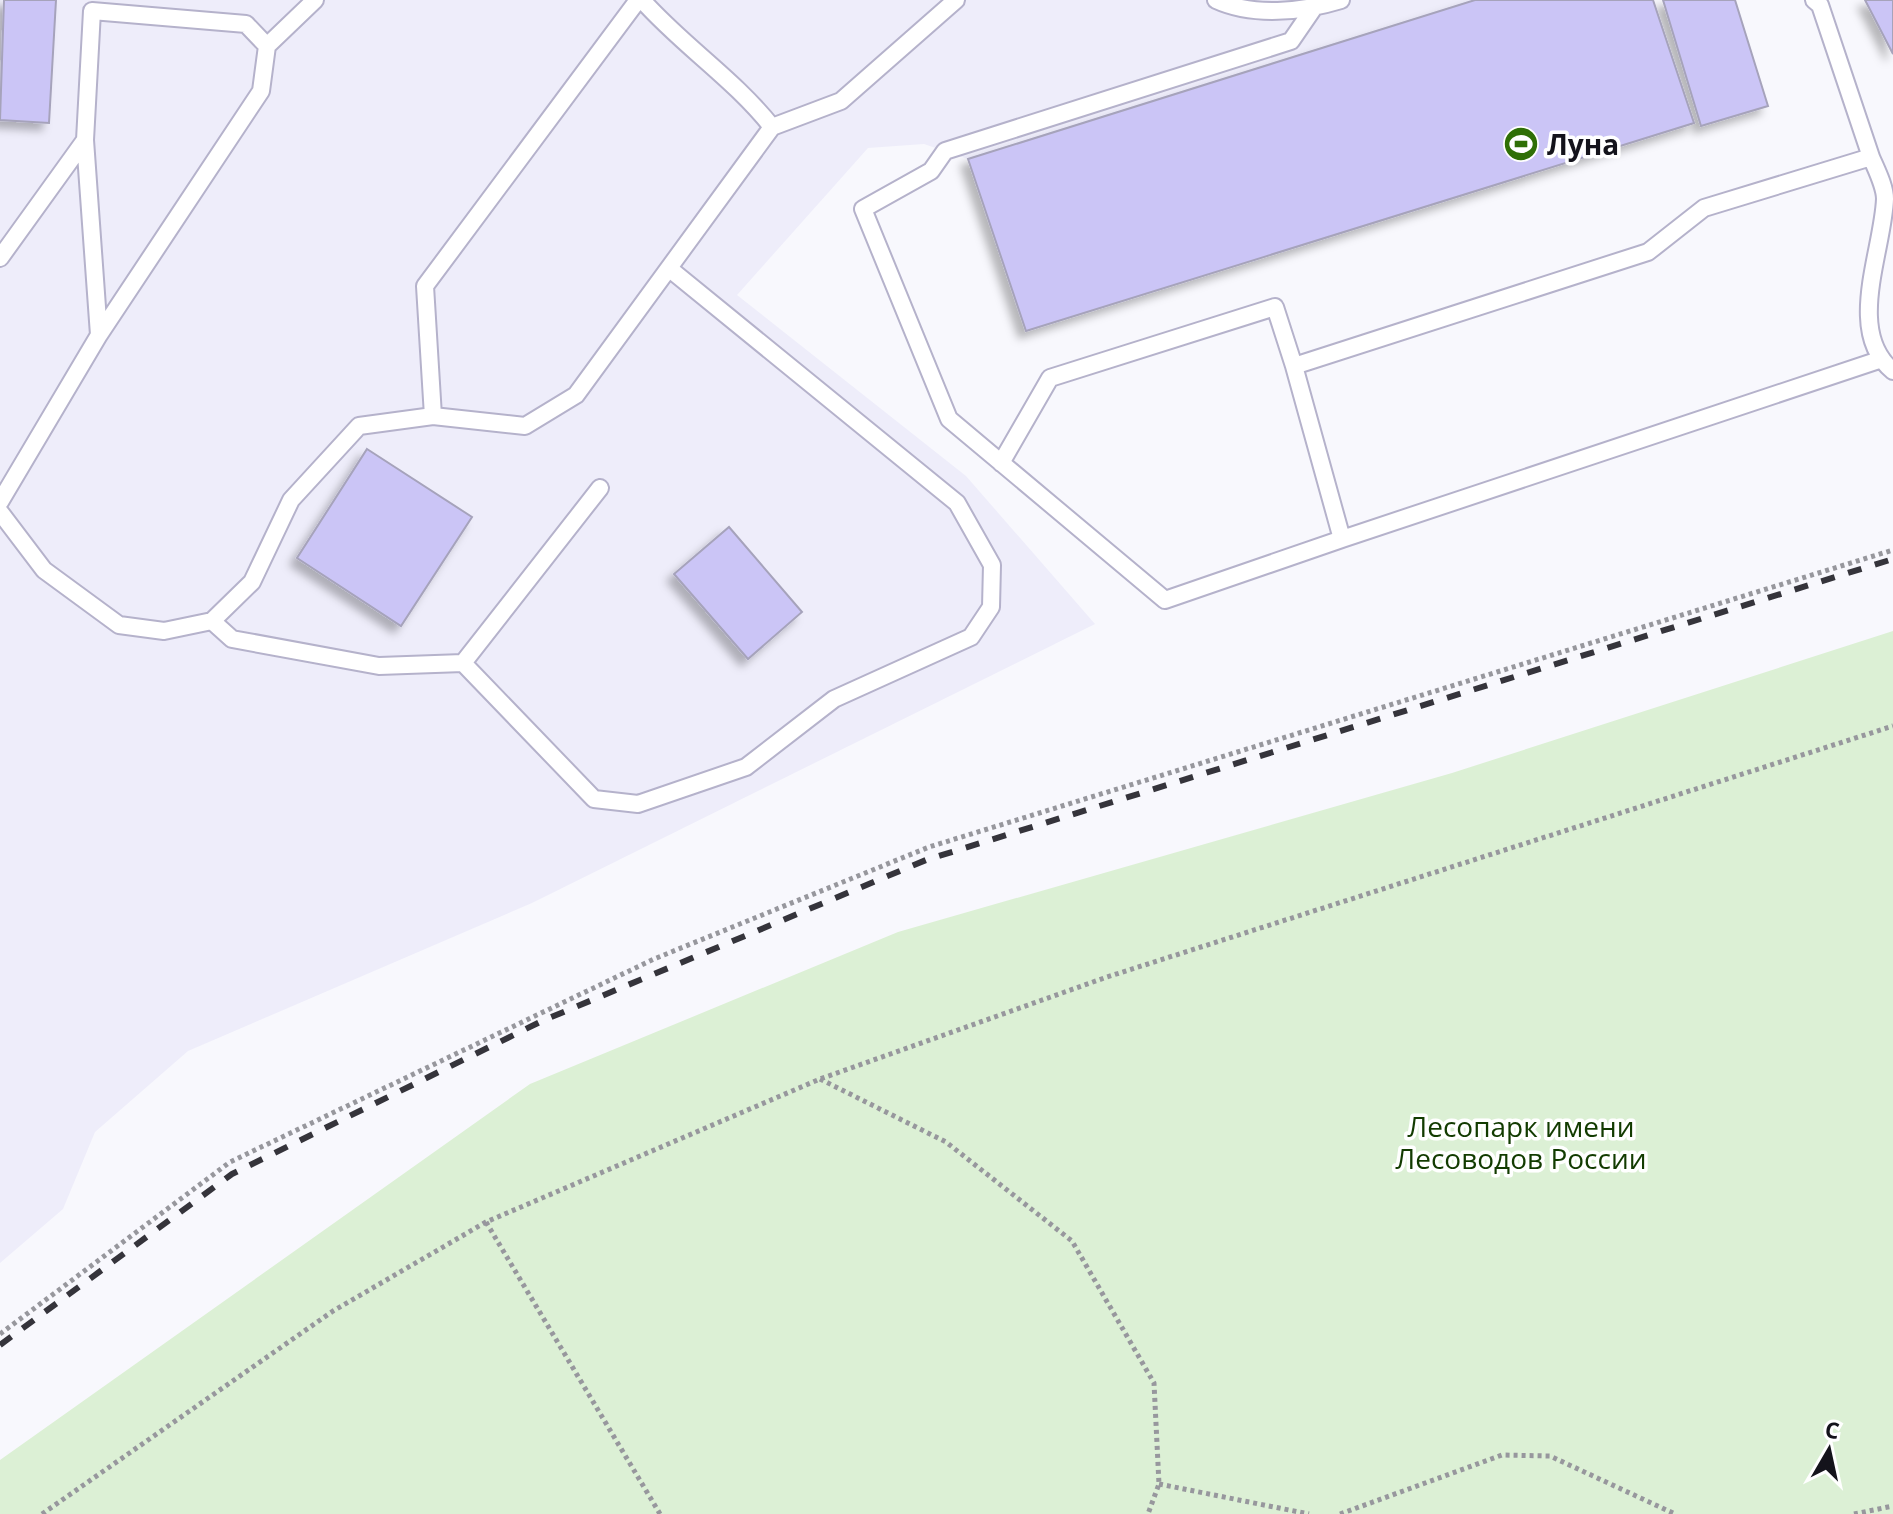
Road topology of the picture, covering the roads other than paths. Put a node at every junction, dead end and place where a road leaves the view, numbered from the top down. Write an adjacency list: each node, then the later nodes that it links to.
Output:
1 (315, 0): 8 (lane)
2 (640, 0): 9 (lane); 18 (lane)
3 (956, 0): 9 (lane)
4 (1216, 0): 7 (lane)
5 (1341, 0): 7 (lane)
6 (1814, 0): 11 (lane)
7 (1313, 9): 19 (lane)
8 (267, 46): 10 (lane); 14 (lane)
9 (772, 127): 13 (lane)
10 (85, 140): 12 (lane); 14 (lane)
11 (1871, 157): 15 (lane); 16 (lane)
12 (0, 258)
13 (671, 270): 18 (lane); 25 (lane)
14 (99, 335): 21 (lane)
15 (1879, 360): 17 (lane); 23 (lane)
16 (1294, 366): 19 (lane); 23 (lane)
17 (1893, 371)
18 (433, 416): 24 (lane)
19 (1001, 463): 23 (lane)
20 (600, 488): 25 (lane)
21 (0, 502)
22 (0, 512): 24 (lane)
23 (1342, 539)
24 (212, 621): 25 (lane)
25 (463, 663)

